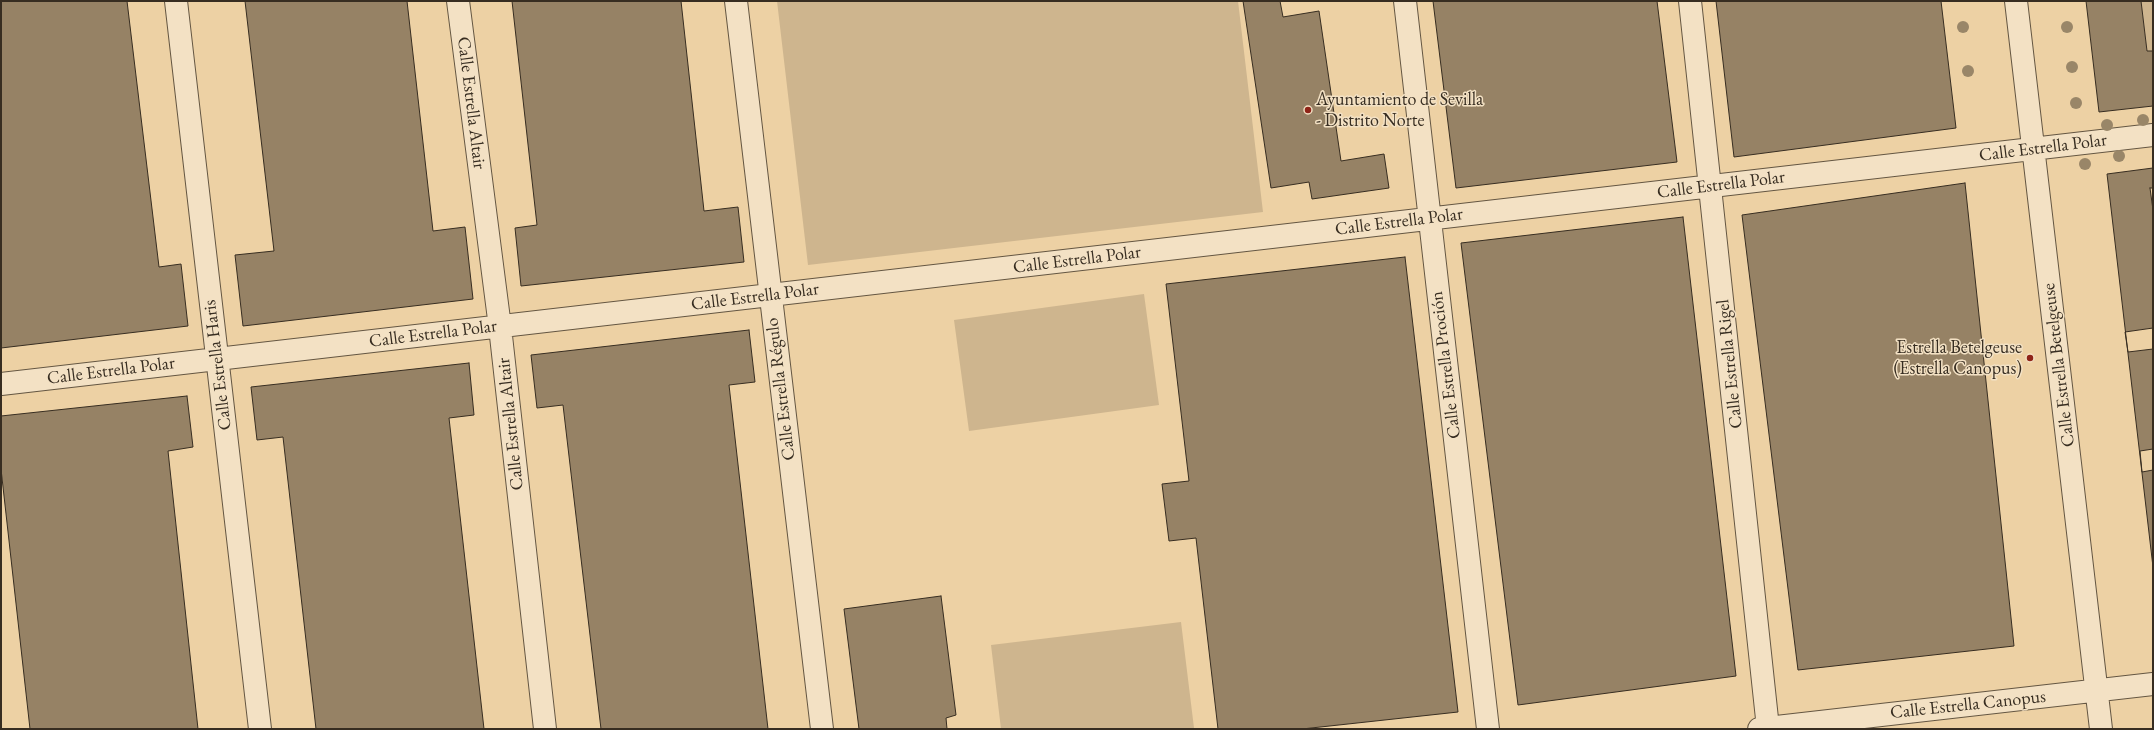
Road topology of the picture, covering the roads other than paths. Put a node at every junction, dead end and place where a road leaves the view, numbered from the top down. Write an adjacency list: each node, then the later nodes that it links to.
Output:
1 (176, 1): 13 (street, Calle Estrella Haris)
2 (458, 1): 12 (street, Calle Estrella Altair)
3 (736, 1): 11 (street, Calle Estrella Régulo)
4 (1405, 1): 10 (street, Calle Estrella Proción)
5 (1690, 1): 9 (street, Calle Estrella Rigel)
6 (2016, 1): 8 (street, Calle Estrella Betelgeuse)
7 (2153, 135): 8 (street, Calle Estrella Polar)
8 (2033, 149): 9 (street, Calle Estrella Polar); 16 (street, Calle Estrella Betelgeuse)
9 (1712, 186): 10 (street, Calle Estrella Polar); 17 (street, Calle Estrella Rigel)
10 (1428, 219): 11 (street, Calle Estrella Polar); 21 (street, Calle Estrella Proción)
11 (770, 295): 12 (street, Calle Estrella Polar); 20 (street, Calle Estrella Régulo)
12 (500, 327): 13 (street, Calle Estrella Polar); 19 (street, Calle Estrella Altair)
13 (217, 359): 14 (street, Calle Estrella Polar); 18 (street, Calle Estrella Haris)
14 (1, 384)
15 (2153, 684): 16 (street, Calle Estrella Canopus)
16 (2096, 691): 17 (street, Calle Estrella Canopus); 22 (street, Calle Estrella Betelgeuse)
17 (1763, 728)
18 (260, 729)
19 (545, 729)
20 (822, 729)
21 (1488, 729)
22 (2101, 729)

